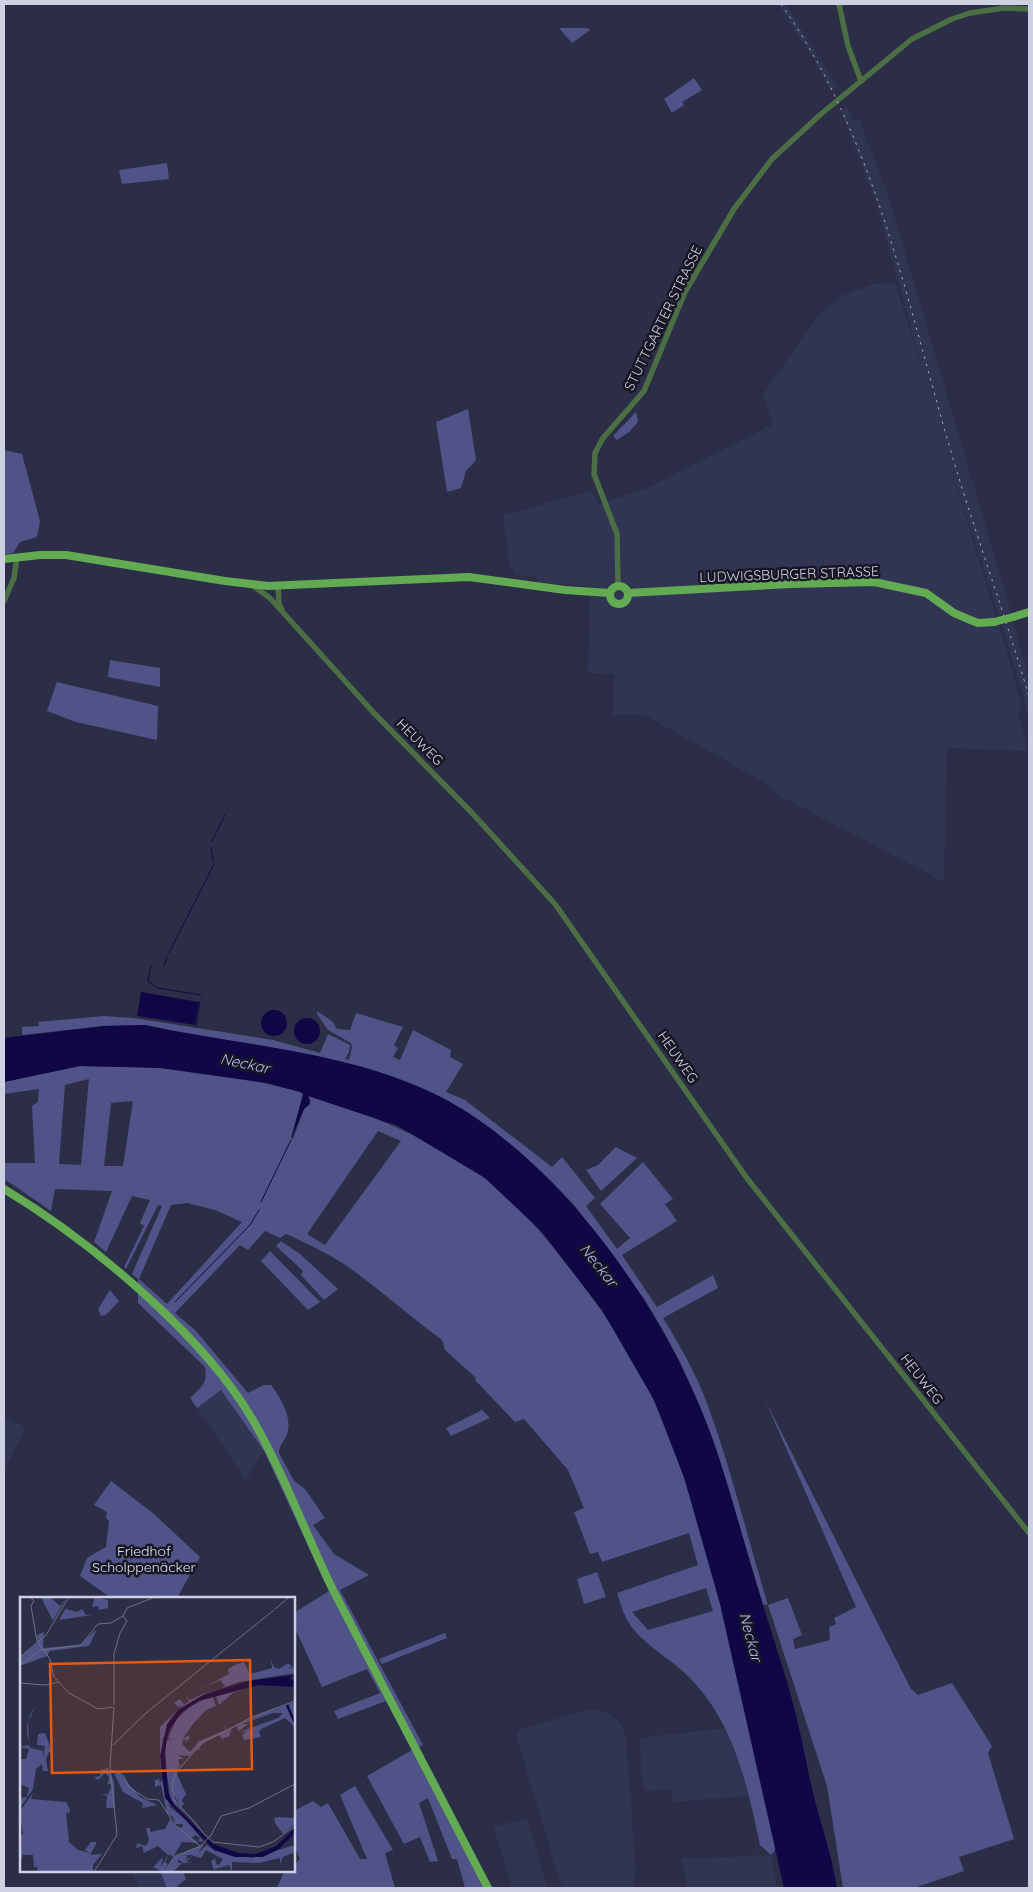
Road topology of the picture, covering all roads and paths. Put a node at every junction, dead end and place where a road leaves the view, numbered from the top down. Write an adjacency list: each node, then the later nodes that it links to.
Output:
1 (839, 4): 3 (street)
2 (1029, 9): 3 (street, STUTTGARTER STRASSE)
3 (862, 81): 7 (street, STUTTGARTER STRASSE)
4 (17, 557): 5 (main road); 6 (main road); 11 (street)
5 (4, 559)
6 (250, 584): 8 (main road); 12 (street, HEUWEG)
7 (618, 585): 9 (main road); 10 (main road)
8 (278, 586): 9 (main road); 12 (street); 14 (street)
9 (609, 593): 10 (main road)
10 (628, 593): 13 (main road, LUDWIGSBURGER STRASSE, bridge)
11 (4, 601)
12 (273, 602): 14 (street, HEUWEG)
13 (1029, 612)
14 (283, 614): 16 (street, HEUWEG)
15 (4, 1189): 17 (main road)
16 (1029, 1533)
17 (488, 1888)

